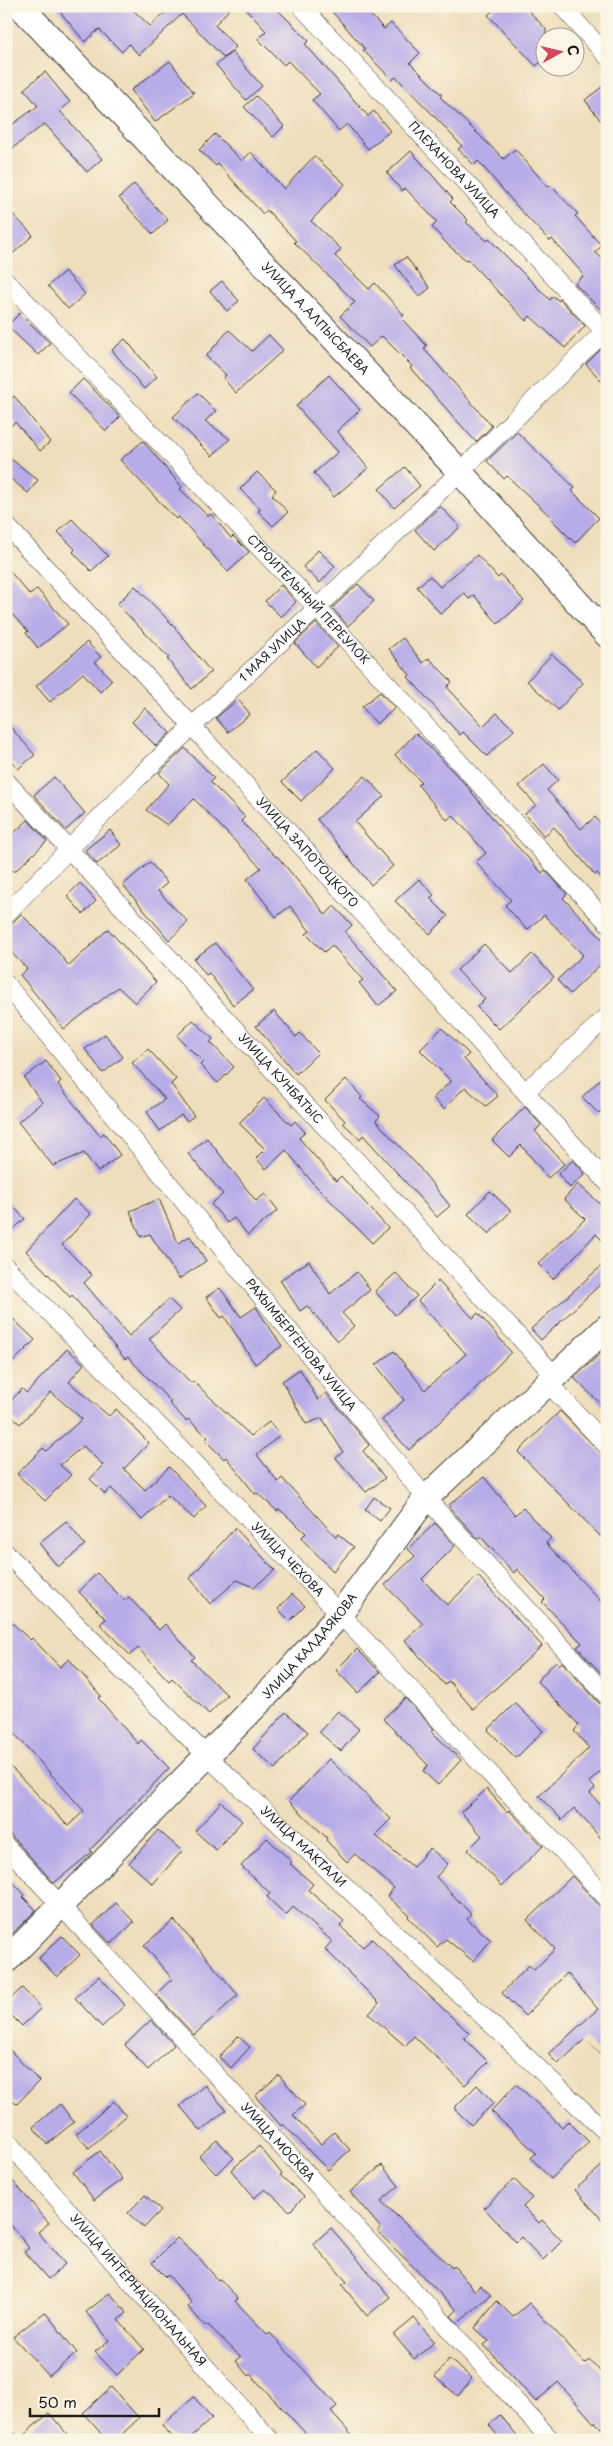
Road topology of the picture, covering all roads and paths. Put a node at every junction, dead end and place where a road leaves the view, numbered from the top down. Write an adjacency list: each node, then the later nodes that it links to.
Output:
1 (20, 6): 7 (street, УЛИЦА А.АЛПЫСБАЕВА)
2 (301, 6): 6 (street, ПЛЕХАНОВА УЛИЦА)
3 (562, 6): 4 (street)
4 (607, 56)
5 (6, 281): 9 (street, СТРОИТЕЛЬНЫЙ ПЕРЕУЛОК)
6 (606, 331): 7 (street, 1 МАЯ УЛИЦА)
7 (460, 472): 9 (street, 1 МАЯ УЛИЦА); 10 (street, УЛИЦА А.АЛПЫСБАЕВА)
8 (6, 526): 11 (street, УЛИЦА ЗАПОТОЦКОГО)
9 (317, 608): 11 (street, 1 МАЯ УЛИЦА); 15 (street, СТРОИТЕЛЬНЫЙ ПЕРЕУЛОК)
10 (607, 635)
11 (193, 726): 13 (street, 1 МАЯ УЛИЦА); 18 (street, УЛИЦА ЗАПОТОЦКОГО)
12 (6, 781): 13 (street, УЛИЦА КУНБАТЫС)
13 (70, 850): 14 (street, 1 МАЯ УЛИЦА); 22 (street, УЛИЦА КУНБАТЫС)
14 (6, 914)
15 (607, 922)
16 (6, 984): 24 (street, РАХЫМБЕРГЕНОВА УЛИЦА)
17 (607, 1017): 18 (street)
18 (525, 1092): 19 (street, УЛИЦА ЗАПОТОЦКОГО)
19 (607, 1182)
20 (6, 1267): 26 (street, УЛИЦА ЧЕХОВА)
21 (607, 1327): 22 (street, УЛИЦА КАЛДАЯКОВА)
22 (552, 1379): 23 (street, УЛИЦА КУНБАТЫС); 24 (street, УЛИЦА КАЛДАЯКОВА)
23 (607, 1446)
24 (426, 1498): 26 (street, УЛИЦА КАЛДАЯКОВА); 27 (street, РАХЫМБЕРГЕНОВА УЛИЦА)
25 (6, 1553): 28 (street, УЛИЦА МАКТАЛИ)
26 (340, 1614): 28 (street, УЛИЦА КАЛДАЯКОВА); 30 (street, УЛИЦА ЧЕХОВА)
27 (607, 1696)
28 (208, 1757): 31 (street, УЛИЦА КАЛДАЯКОВА); 33 (street, УЛИЦА МАКТАЛИ)
29 (6, 1846): 31 (street, УЛИЦА МОСКВА)
30 (607, 1898)
31 (61, 1904): 32 (street, УЛИЦА КАЛДАЯКОВА); 36 (street, УЛИЦА МОСКВА)
32 (6, 1961)
33 (607, 2132)
34 (6, 2140): 35 (street, УЛИЦА ИНТЕРНАЦИОНАЛЬНАЯ)
35 (270, 2440)
36 (551, 2440)

